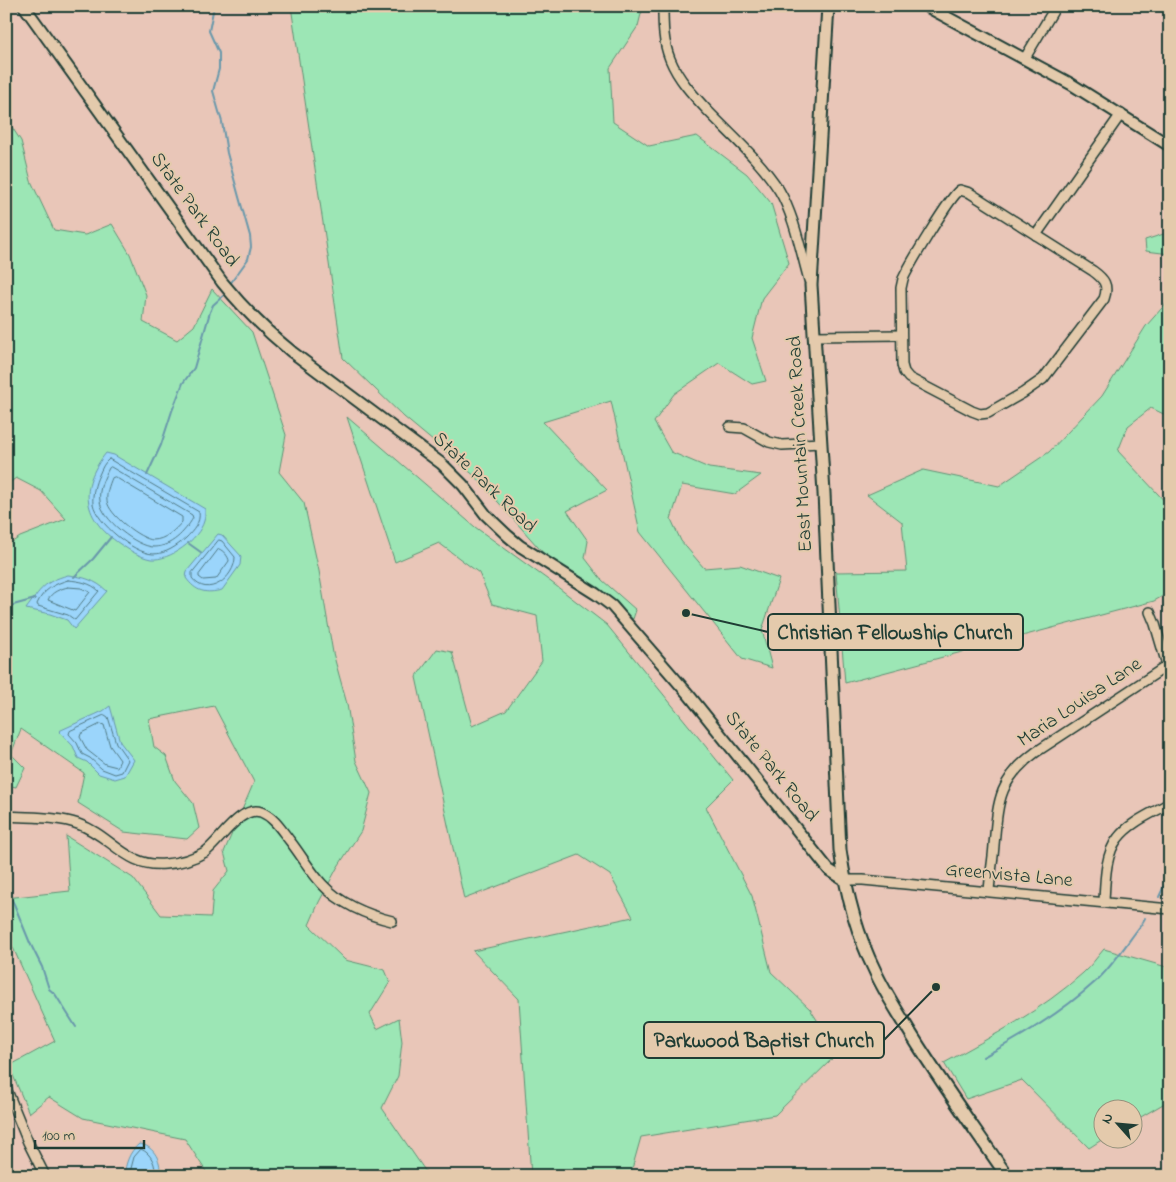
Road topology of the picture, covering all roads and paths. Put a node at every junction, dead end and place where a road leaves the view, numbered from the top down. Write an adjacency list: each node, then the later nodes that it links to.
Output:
1 (24, 6): 19 (street, State Park Road)
2 (663, 6): 10 (street)
3 (828, 6): 10 (main road, East Mountain Creek Road)
4 (926, 6): 6 (street)
5 (1056, 6): 6 (street)
6 (1025, 58): 7 (street)
7 (1121, 114): 8 (street); 9 (street)
8 (1170, 146)
9 (1036, 235): 11 (street); 11 (street)
10 (811, 285): 12 (main road, East Mountain Creek Road)
11 (901, 335): 12 (street)
12 (814, 336): 14 (main road, East Mountain Creek Road)
13 (730, 426): 14 (street)
14 (821, 443): 19 (main road, East Mountain Creek Road)
15 (1150, 612): 16 (street)
16 (1169, 668): 20 (street, Maria Louisa Lane)
17 (1170, 803): 21 (street)
18 (6, 816): 23 (street)
19 (844, 880): 20 (street, Greenvista Lane); 26 (main road)
20 (989, 891): 21 (street, Greenvista Lane)
21 (1104, 902): 22 (street, Greenvista Lane)
22 (1170, 909)
23 (392, 921)
24 (6, 1088): 25 (street)
25 (45, 1176)
26 (1007, 1176)

